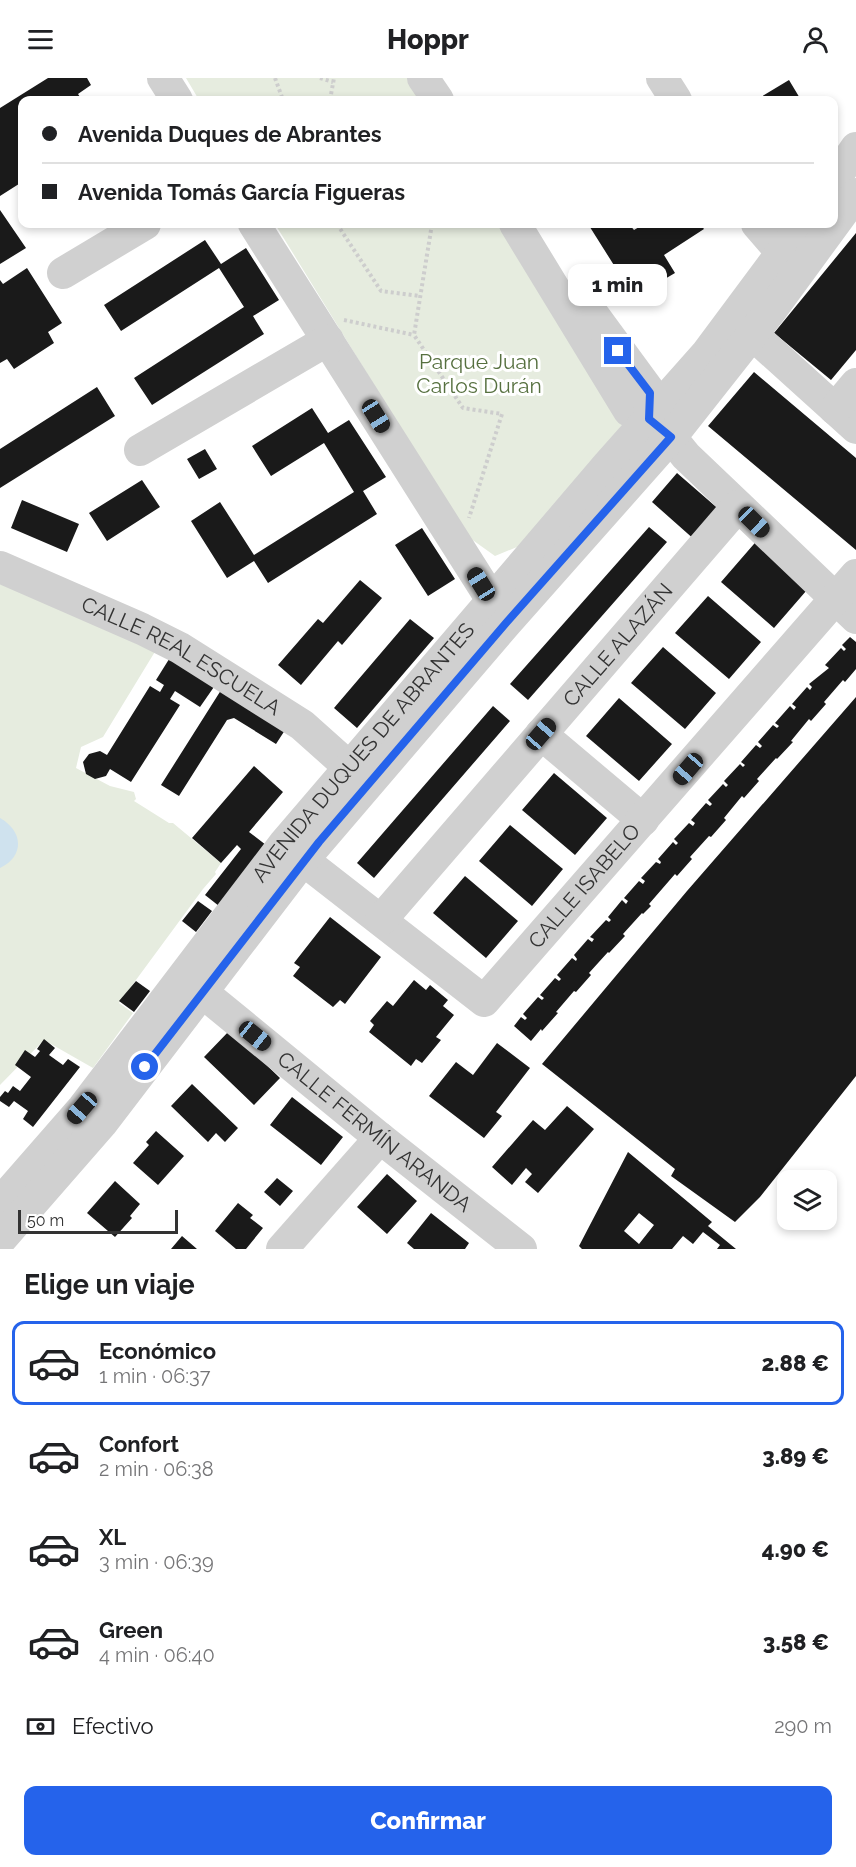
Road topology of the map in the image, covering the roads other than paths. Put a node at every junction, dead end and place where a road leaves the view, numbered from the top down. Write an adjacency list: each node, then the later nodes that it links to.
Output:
1 (163, 78): 5 (street)
2 (423, 78): 6 (street)
3 (445, 78): 7 (street)
4 (662, 78): 8 (street)
5 (174, 96)
6 (435, 96)
7 (456, 96)
8 (673, 96)
9 (856, 148): 10 (street)
10 (838, 174)
11 (856, 194): 12 (street, AVENIDA DUQUES DE ABRANTES)
12 (838, 213)
13 (138, 228): 21 (street)
14 (257, 228): 23 (street)
15 (517, 228): 28 (street)
16 (539, 228): 24 (street)
17 (761, 228): 20 (street)
18 (802, 228): 20 (street, AVENIDA DUQUES DE ABRANTES)
19 (824, 228): 20 (street, AVENIDA DUQUES DE ABRANTES)
20 (792, 261): 22 (street, AVENIDA DUQUES DE ABRANTES); 25 (street, AVENIDA DUQUES DE ABRANTES)
21 (63, 273)
22 (752, 334): 27 (street); 28 (street, AVENIDA DUQUES DE ABRANTES)
23 (328, 340): 29 (street); 34 (street)
24 (628, 364): 25 (street); 28 (street)
25 (687, 375): 28 (street, AVENIDA DUQUES DE ABRANTES)
26 (856, 384): 27 (street)
27 (845, 419)
28 (660, 428): 30 (street); 34 (street, AVENIDA DUQUES DE ABRANTES)
29 (140, 450)
30 (738, 506): 33 (street); 35 (street, CALLE ALAZÁN)
31 (0, 567): 36 (street, CALLE REAL ESCUELA)
32 (856, 574): 33 (street, CALLE ISABELO)
33 (845, 608): 37 (street, CALLE ISABELO)
34 (499, 612): 36 (street, AVENIDA DUQUES DE ABRANTES); 38 (street, AVENIDA DUQUES DE ABRANTES)
35 (541, 734): 37 (street); 39 (street, CALLE ALAZÁN)
36 (349, 767): 42 (street, AVENIDA DUQUES DE ABRANTES)
37 (643, 819): 39 (street, CALLE ISABELO)
38 (303, 860): 39 (street, CALLE ISABELO); 40 (street, AVENIDA DUQUES DE ABRANTES)
39 (381, 920)
40 (202, 992): 41 (street, CALLE FERMÍN ARANDA); 43 (street, AVENIDA DUQUES DE ABRANTES)
41 (380, 1138): 44 (street); 45 (street, CALLE FERMÍN ARANDA)
42 (0, 1203)
43 (0, 1240)
44 (282, 1249)
45 (521, 1249)

